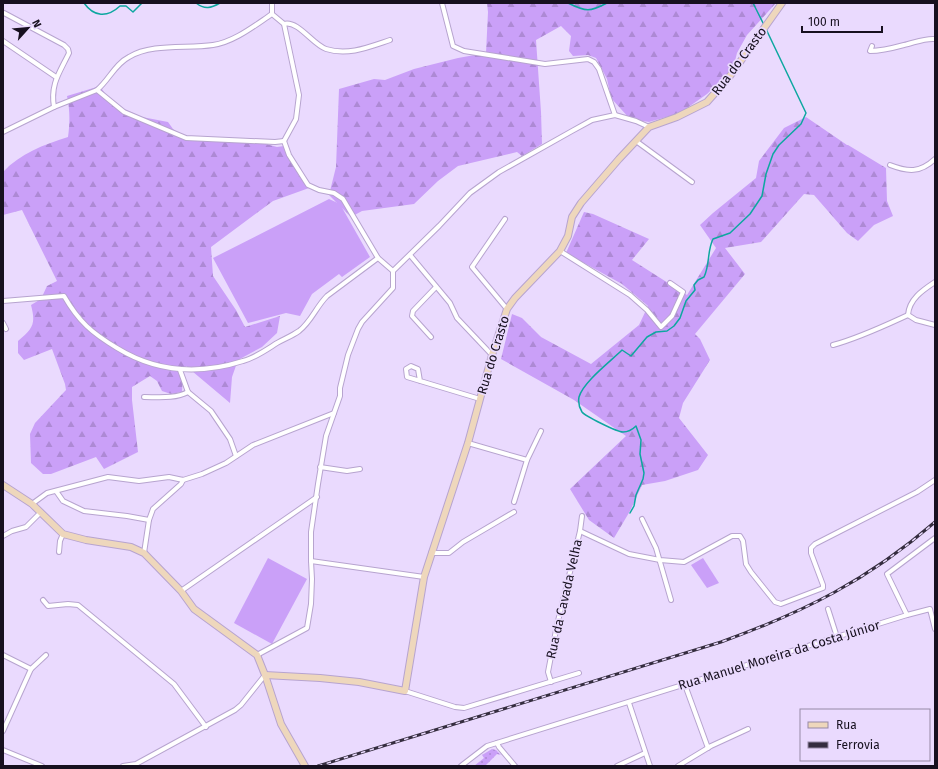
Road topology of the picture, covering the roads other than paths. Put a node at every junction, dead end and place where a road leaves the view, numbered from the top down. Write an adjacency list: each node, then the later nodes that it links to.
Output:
1 (272, 3): 5 (street)
2 (442, 3): 14 (street)
3 (782, 3): 15 (street, Rua do Crasto)
4 (4, 13): 11 (street)
5 (272, 14): 6 (street); 12 (street)
6 (284, 24): 8 (street); 17 (street)
7 (935, 39): 10 (street)
8 (390, 40)
9 (3, 41): 11 (street)
10 (872, 46)
11 (56, 77): 13 (street)
12 (98, 90): 13 (street); 17 (street)
13 (54, 107): 16 (street)
14 (615, 115): 15 (street); 24 (street)
15 (649, 127): 18 (street, Rua do Crasto)
16 (3, 132)
17 (284, 141): 25 (street)
18 (636, 141): 21 (street); 23 (street, Rua do Crasto)
19 (935, 159): 20 (street)
20 (890, 165)
21 (692, 182)
22 (505, 219): 31 (street)
23 (560, 251): 27 (street); 31 (street, Rua do Crasto)
24 (410, 255): 26 (street); 29 (street)
25 (378, 258): 26 (street); 39 (street)
26 (393, 271): 44 (street)
27 (670, 282)
28 (935, 282): 32 (street)
29 (436, 287): 36 (street); 38 (street)
30 (3, 301): 39 (street)
31 (507, 309): 38 (street, Rua do Crasto)
32 (908, 315): 34 (street); 37 (street)
33 (3, 323): 35 (street)
34 (935, 325)
35 (6, 329)
36 (431, 337)
37 (833, 345)
38 (492, 355): 43 (street, Rua do Crasto)
39 (180, 370): 41 (street)
40 (420, 381): 43 (street)
41 (188, 392): 42 (street); 47 (street)
42 (144, 397)
43 (480, 399): 46 (street, Rua do Crasto)
44 (334, 413): 47 (street); 49 (street)
45 (541, 431): 48 (street)
46 (468, 443): 48 (street); 69 (street, Rua do Crasto)
47 (236, 456): 51 (street)
48 (527, 460): 56 (street)
49 (320, 467): 50 (street); 55 (street)
50 (360, 469)
51 (184, 480): 54 (street); 62 (street)
52 (935, 480): 70 (street)
53 (3, 485): 57 (street)
54 (56, 491): 57 (street); 62 (street)
55 (316, 497): 71 (street); 73 (street)
56 (514, 502)
57 (32, 504): 58 (street)
58 (40, 512): 64 (street); 65 (street)
59 (514, 512): 69 (street)
60 (582, 516): 63 (street, Rua da Cavada Velha)
61 (642, 519): 70 (street)
62 (149, 520): 68 (street)
63 (580, 530): 70 (street); 86 (street, Rua da Cavada Velha)
64 (63, 534): 67 (street); 68 (street)
65 (3, 536)
66 (935, 538): 77 (street)
67 (59, 552)
68 (144, 553): 73 (street)
69 (431, 553): 72 (street, Rua do Crasto)
70 (660, 560): 75 (street)
71 (310, 561): 72 (street); 82 (street)
72 (424, 577): 88 (street, Rua do Crasto)
73 (181, 591): 82 (street)
74 (43, 600): 90 (street)
75 (671, 600)
76 (828, 609): 79 (street)
77 (907, 615): 78 (street, Rua Manuel Moreira da Costa Júnior); 79 (street, Rua Manuel Moreira da Costa Júnior)
78 (935, 629)
79 (837, 637): 87 (street, Rua Manuel Moreira da Costa Júnior)
80 (3, 654): 83 (street)
81 (46, 655): 83 (street)
82 (257, 655): 85 (street)
83 (31, 670): 92 (street)
84 (578, 673): 86 (street)
85 (265, 675): 88 (street); 90 (street); 97 (street)
86 (551, 682): 88 (street)
87 (685, 685): 89 (street, Rua Manuel Moreira da Costa Júnior); 94 (street)
88 (405, 691)
89 (629, 703): 93 (street, Rua Manuel Moreira da Costa Júnior); 96 (street)
90 (206, 727): 99 (street)
91 (748, 729): 94 (street)
92 (3, 731)
93 (497, 743): 100 (street, Rua Manuel Moreira da Costa Júnior); 101 (street)
94 (708, 748): 104 (street)
95 (3, 750): 98 (street)
96 (645, 753): 102 (street); 103 (street)
97 (304, 765)
98 (42, 766)
99 (123, 766)
100 (461, 766)
101 (515, 766)
102 (617, 766)
103 (650, 766)
104 (678, 766)

